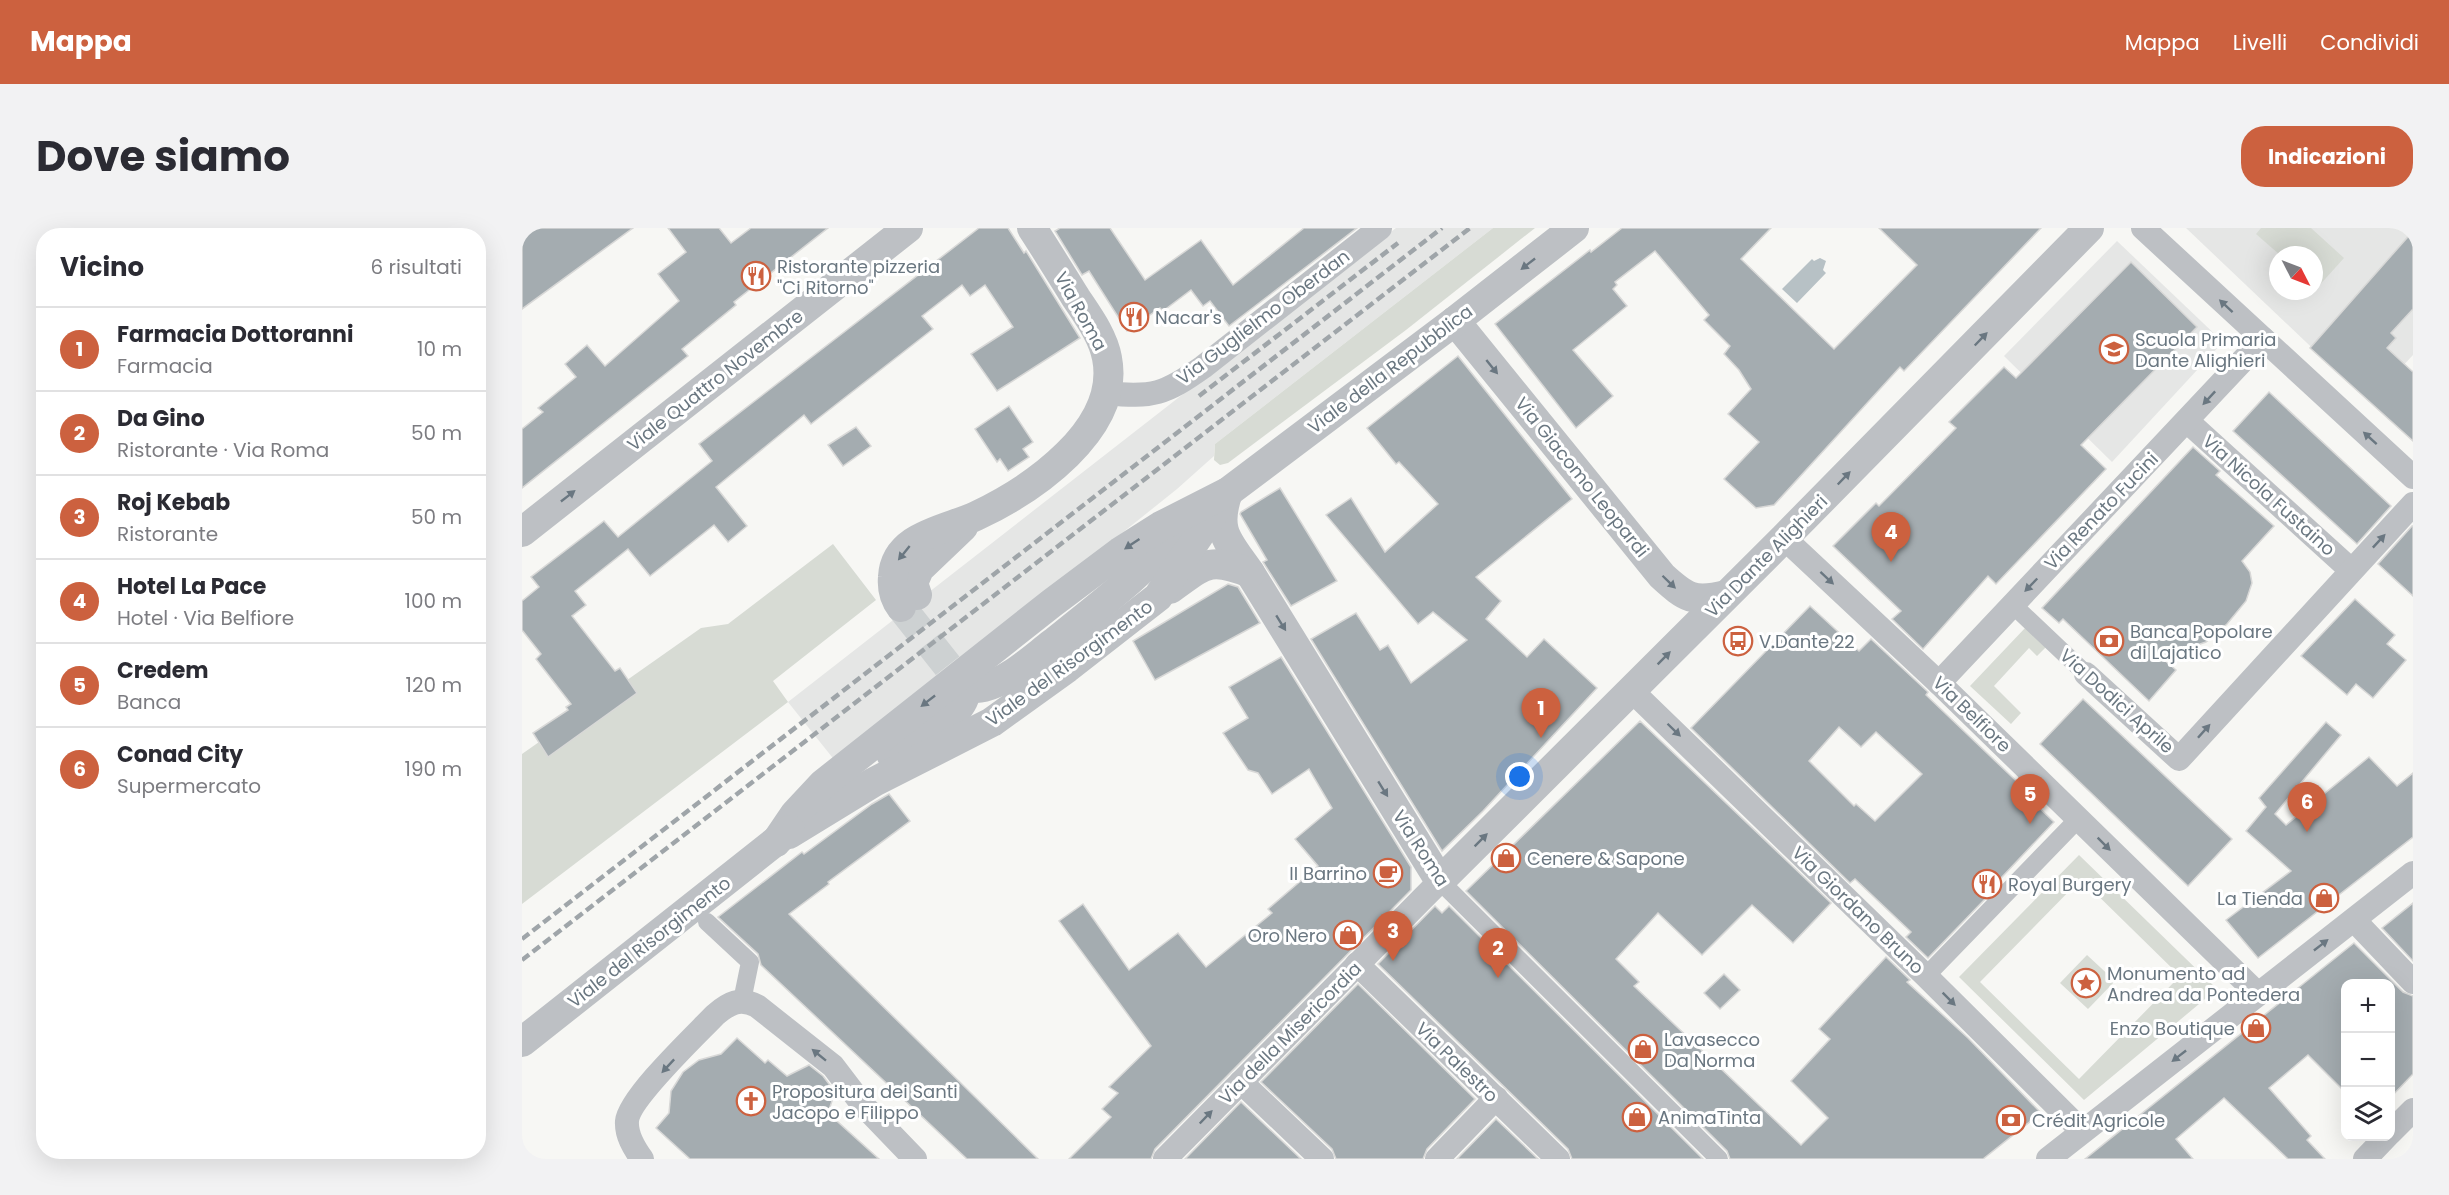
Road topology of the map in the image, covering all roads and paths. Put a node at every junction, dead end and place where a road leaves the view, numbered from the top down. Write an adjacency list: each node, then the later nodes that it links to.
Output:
1 (908, 228): 15 (street, Viale Quattro Novembre, one-way to 1)
2 (1032, 228): 9 (street, Via Roma)
3 (1380, 228): 9 (street, Via Guglielmo Oberdan)
4 (1574, 228): 7 (street, Viale della Repubblica, one-way to 7)
5 (2089, 228): 16 (street, Via Dante Alighieri, one-way to 5)
6 (2143, 228): 8 (street, one-way to 6)
7 (1455, 321): 12 (street, Viale della Repubblica); 19 (street, Via Giacomo Leopardi, one-way to 19)
8 (2263, 339): 10 (street, Via Renato Fucini, one-way to 10); 11 (street, one-way to 8)
9 (1106, 393): 21 (street, Via Roma)
10 (2187, 421): 17 (street, Via Nicola Fustaino); 22 (street, Via Renato Fucini, one-way to 22)
11 (2413, 477)
12 (1228, 492): 14 (street, Viale della Repubblica); 18 (street, Via Roma); 20 (street, Viale del Risorgimento)
13 (2413, 504): 17 (street, Via Dodici Aprile, one-way to 13)
14 (1202, 506): 27 (street, Viale del Risorgimento, one-way to 27); 27 (street, Viale del Risorgimento)
15 (522, 532)
16 (1784, 538): 19 (street, Via Dante Alighieri); 24 (street, Via Belfiore, one-way to 24)
17 (2351, 570): 23 (street, Via Dodici Aprile, one-way to 17)
18 (1250, 573): 20 (street); 29 (street, Via Roma, one-way to 29)
19 (1726, 595): 25 (street, Via Dante Alighieri, one-way to 19)
20 (1158, 597): 27 (street, Viale del Risorgimento)
21 (909, 601)
22 (2012, 604): 23 (street, Via Dodici Aprile); 24 (street, Via Renato Fucini)
23 (2086, 674)
24 (1939, 683): 26 (street, Via Belfiore)
25 (1631, 690): 29 (street, Via Dante Alighieri, one-way to 25); 33 (street, Via Giordano Bruno, one-way to 33)
26 (2079, 818): 33 (street); 35 (street, Via Belfiore, one-way to 35)
27 (776, 842): 37 (street, Viale del Risorgimento)
28 (2413, 873): 30 (street)
29 (1440, 881): 32 (street, Via della Misericordia); 50 (street, Via Roma)
30 (2354, 920): 34 (street); 35 (street, one-way to 30)
31 (707, 922): 36 (street)
32 (1357, 964): 38 (street, Via della Misericordia); 39 (street, Via Palestro)
33 (1926, 976): 42 (street, Via Giordano Bruno, one-way to 42)
34 (2413, 982)
35 (2258, 994): 42 (street, one-way to 42)
36 (742, 1001): 44 (street, one-way to 44); 45 (street, one-way to 36)
37 (522, 1042)
38 (1240, 1082): 46 (street, Via della Misericordia, one-way to 38); 47 (street)
39 (1496, 1098): 48 (street); 49 (street, Via Palestro)
40 (2413, 1110): 41 (street)
41 (2395, 1129)
42 (2082, 1131): 51 (street)
43 (2383, 1141): 52 (street)
44 (642, 1159)
45 (915, 1159)
46 (1165, 1159)
47 (1322, 1159)
48 (1437, 1159)
49 (1558, 1159)
50 (1719, 1159)
51 (2048, 1159)
52 (2365, 1159)

